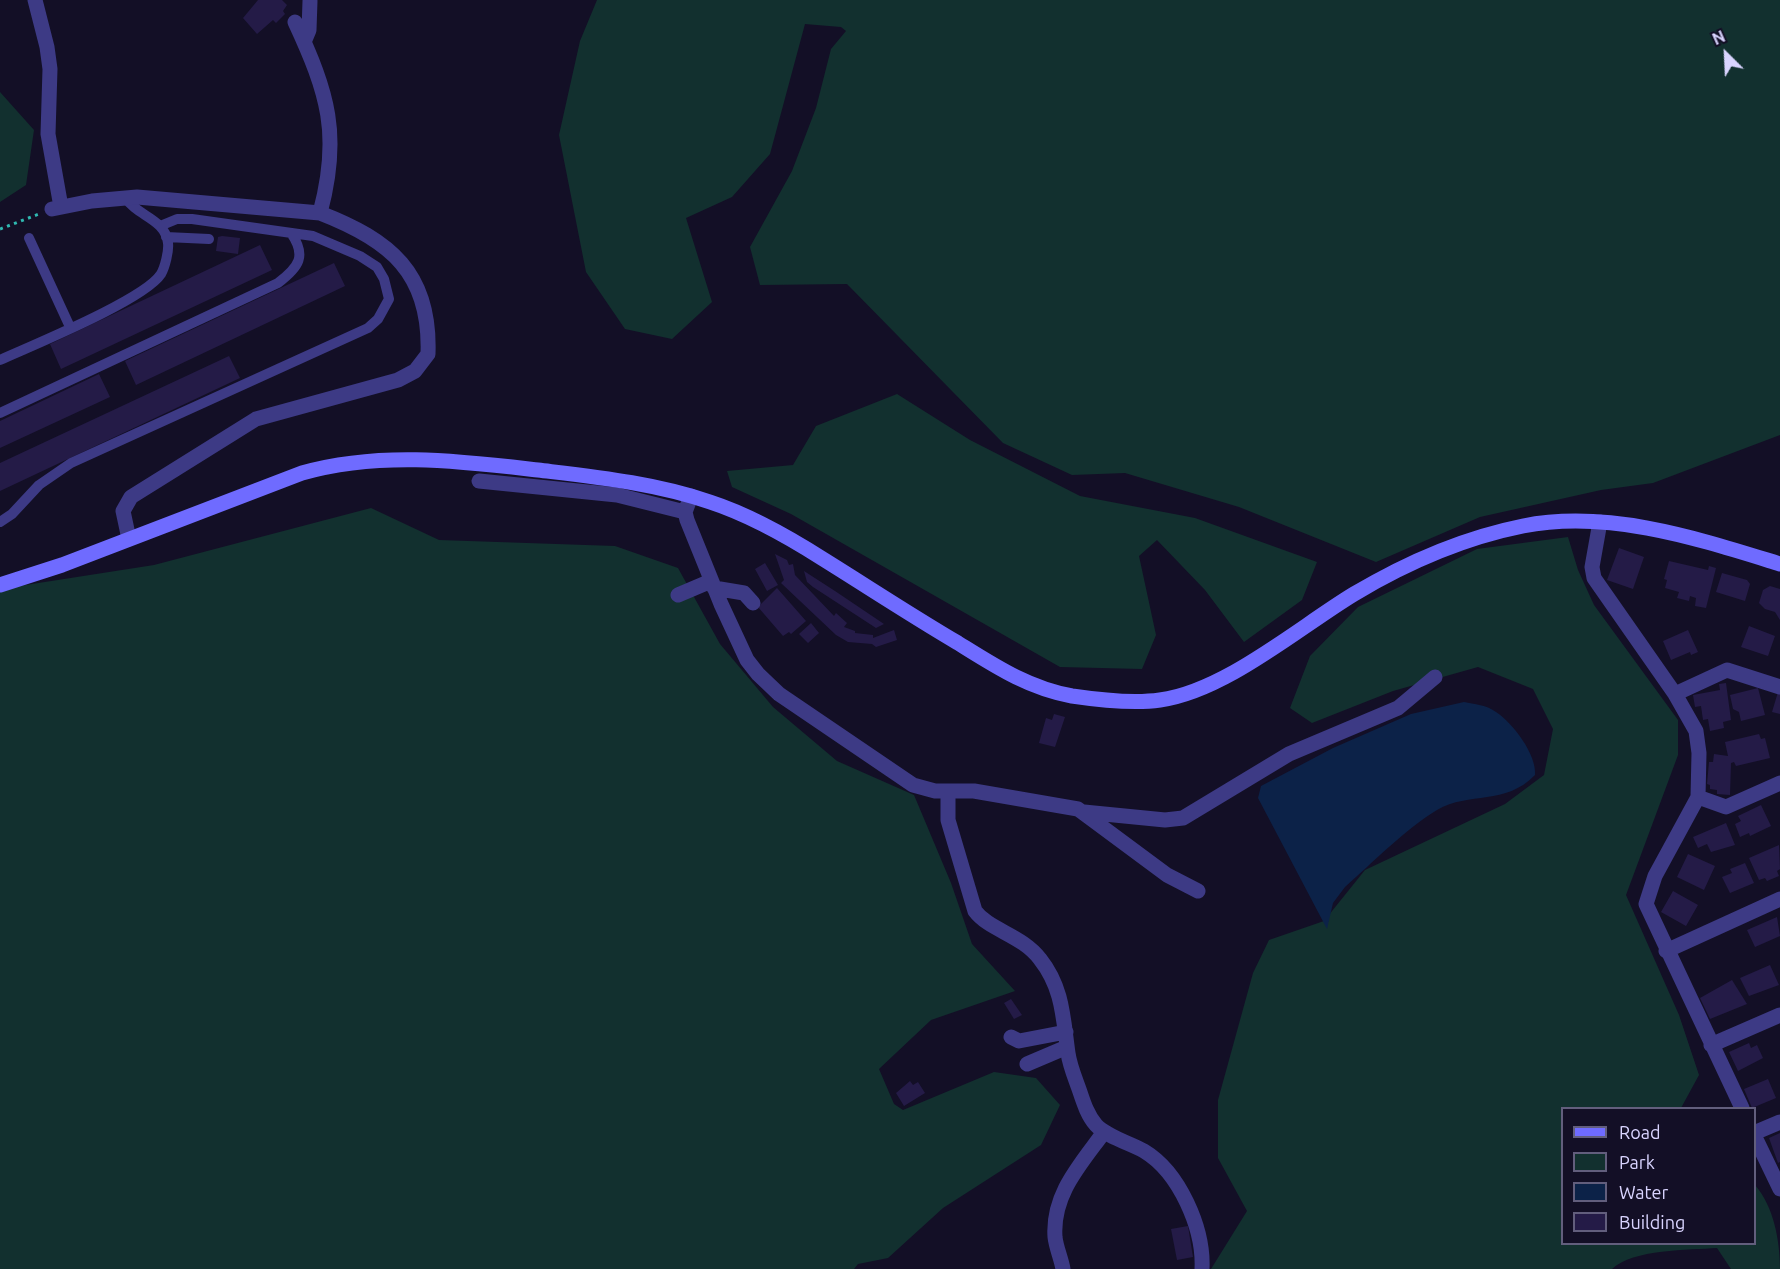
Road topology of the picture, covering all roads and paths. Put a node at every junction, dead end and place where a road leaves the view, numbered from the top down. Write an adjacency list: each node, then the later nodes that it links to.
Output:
1 (34, 0): 6 (street)
2 (310, 1): 4 (street)
3 (295, 22): 4 (street)
4 (304, 42): 7 (street)
5 (126, 198): 6 (street); 7 (street); 8 (lane)
6 (57, 208): 9 (path)
7 (320, 213): 22 (street)
8 (160, 226): 10 (lane); 11 (lane)
9 (0, 229)
10 (291, 233): 16 (lane); 20 (lane)
11 (166, 237): 13 (lane); 14 (lane)
12 (29, 238): 14 (lane)
13 (209, 239)
14 (70, 327): 15 (lane)
15 (0, 360)
16 (0, 413)
17 (479, 481): 19 (street)
18 (691, 496): 19 (street); 21 (street); 22 (street)
19 (685, 512): 25 (street)
20 (0, 522)
21 (1600, 522): 23 (street); 30 (street)
22 (129, 539): 24 (street)
23 (1780, 564)
24 (0, 585)
25 (713, 585): 26 (street); 27 (street); 32 (street)
26 (678, 595)
27 (753, 603)
28 (1435, 677): 34 (street)
29 (1780, 687): 30 (street)
30 (1675, 694): 33 (street)
31 (1780, 783): 33 (street)
32 (948, 791): 34 (street); 40 (street)
33 (1698, 797): 37 (street)
34 (1084, 812): 35 (street)
35 (1198, 891)
36 (1780, 899): 37 (street)
37 (1666, 951): 41 (street)
38 (1780, 1015): 41 (street)
39 (1011, 1037): 40 (street)
40 (1067, 1040): 42 (street); 45 (street)
41 (1711, 1045): 43 (street)
42 (1027, 1064)
43 (1742, 1107)
44 (1780, 1122): 46 (street)
45 (1104, 1132): 49 (street); 50 (street)
46 (1756, 1134)
47 (1756, 1136): 48 (street)
48 (1780, 1189)
49 (1063, 1269)
50 (1202, 1269)

